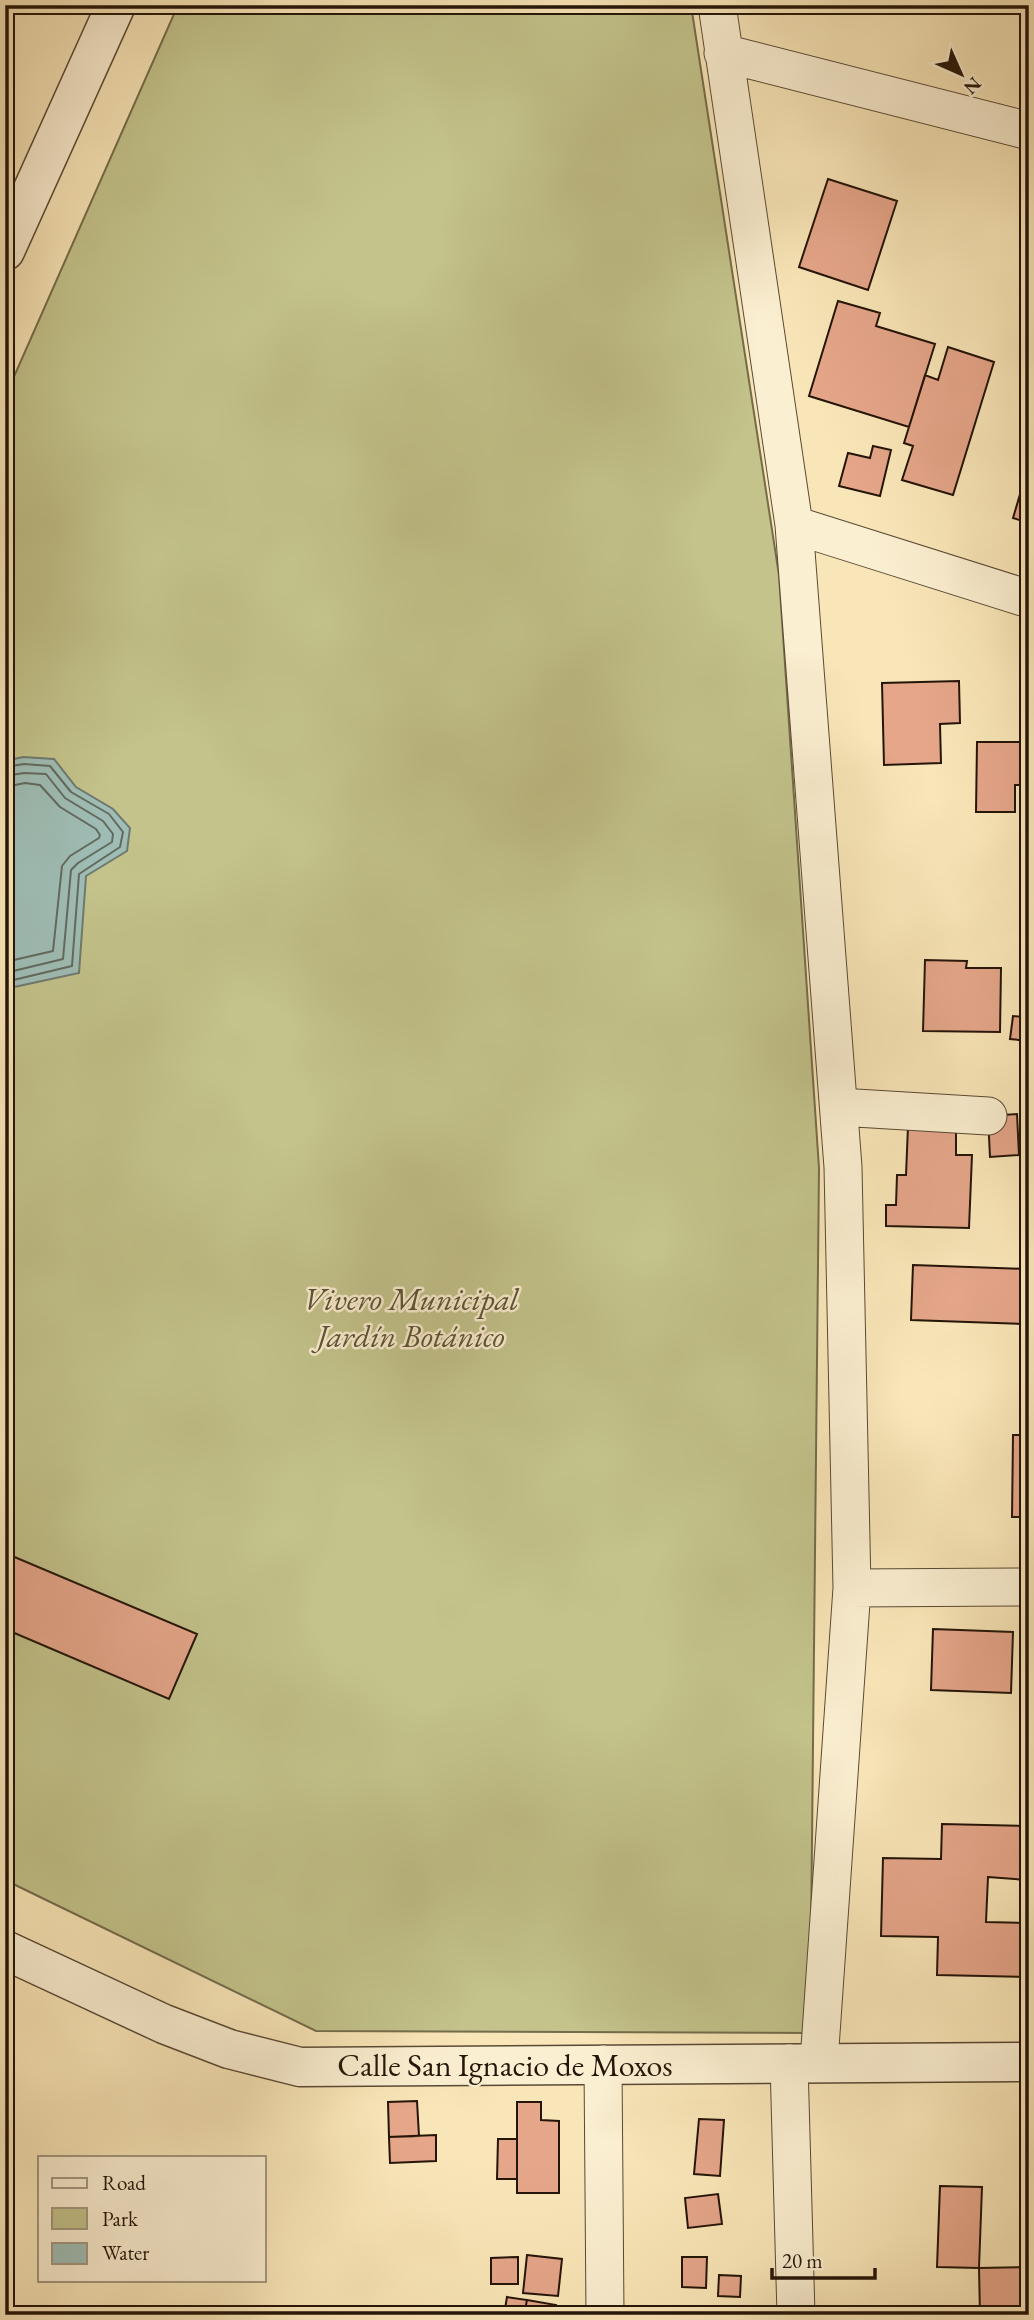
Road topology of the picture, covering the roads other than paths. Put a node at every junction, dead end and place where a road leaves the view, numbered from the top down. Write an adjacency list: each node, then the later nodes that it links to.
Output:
1 (116, 5): 5 (street)
2 (717, 5): 3 (street)
3 (723, 53): 4 (street); 6 (street)
4 (1029, 131)
5 (5, 251)
6 (794, 525): 7 (street); 8 (street)
7 (1029, 599)
8 (839, 1107): 9 (street); 11 (street)
9 (988, 1116)
10 (1029, 1587): 11 (street)
11 (852, 1588): 14 (street)
12 (5, 1950): 15 (street, Calle San Ignacio de Moxos)
13 (1029, 2062): 14 (street, Calle San Ignacio de Moxos)
14 (804, 2063): 15 (street, Calle San Ignacio de Moxos); 17 (street)
15 (603, 2064): 16 (street)
16 (605, 2315)
17 (796, 2315)

